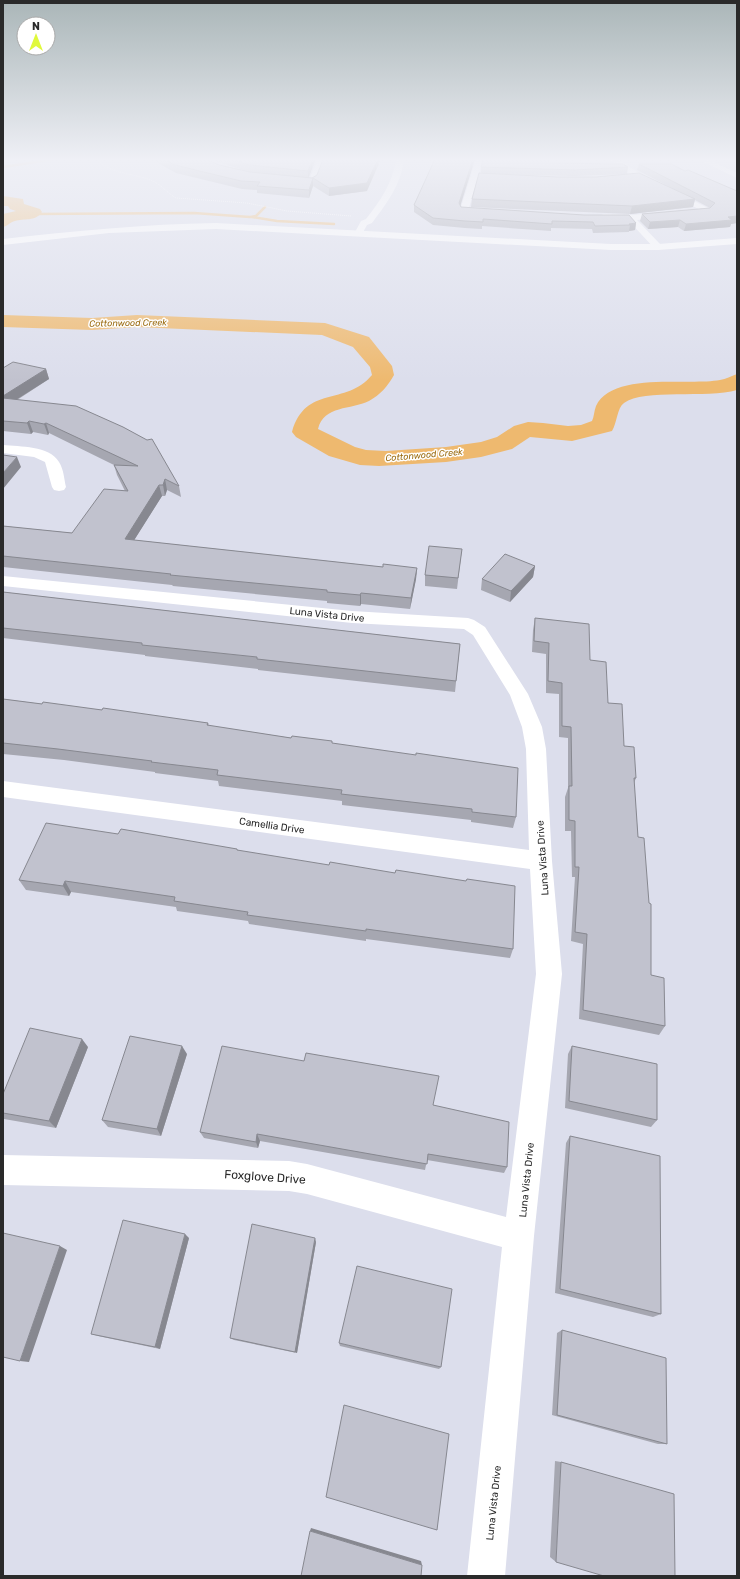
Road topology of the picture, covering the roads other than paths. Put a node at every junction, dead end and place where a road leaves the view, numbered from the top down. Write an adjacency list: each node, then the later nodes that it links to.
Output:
1 (72, 233): 6 (street)
2 (336, 233): 4 (street)
3 (644, 233): 7 (street)
4 (362, 234): 7 (street)
5 (737, 241): 7 (street)
6 (3, 242)
7 (658, 247)
8 (3, 449): 9 (street)
9 (59, 487)
10 (3, 581): 12 (street, Luna Vista Drive)
11 (3, 790): 12 (street, Camellia Drive)
12 (541, 861): 14 (street, Luna Vista Drive)
13 (3, 1170): 14 (street, Foxglove Drive)
14 (519, 1236): 15 (street, Luna Vista Drive)
15 (486, 1576)

